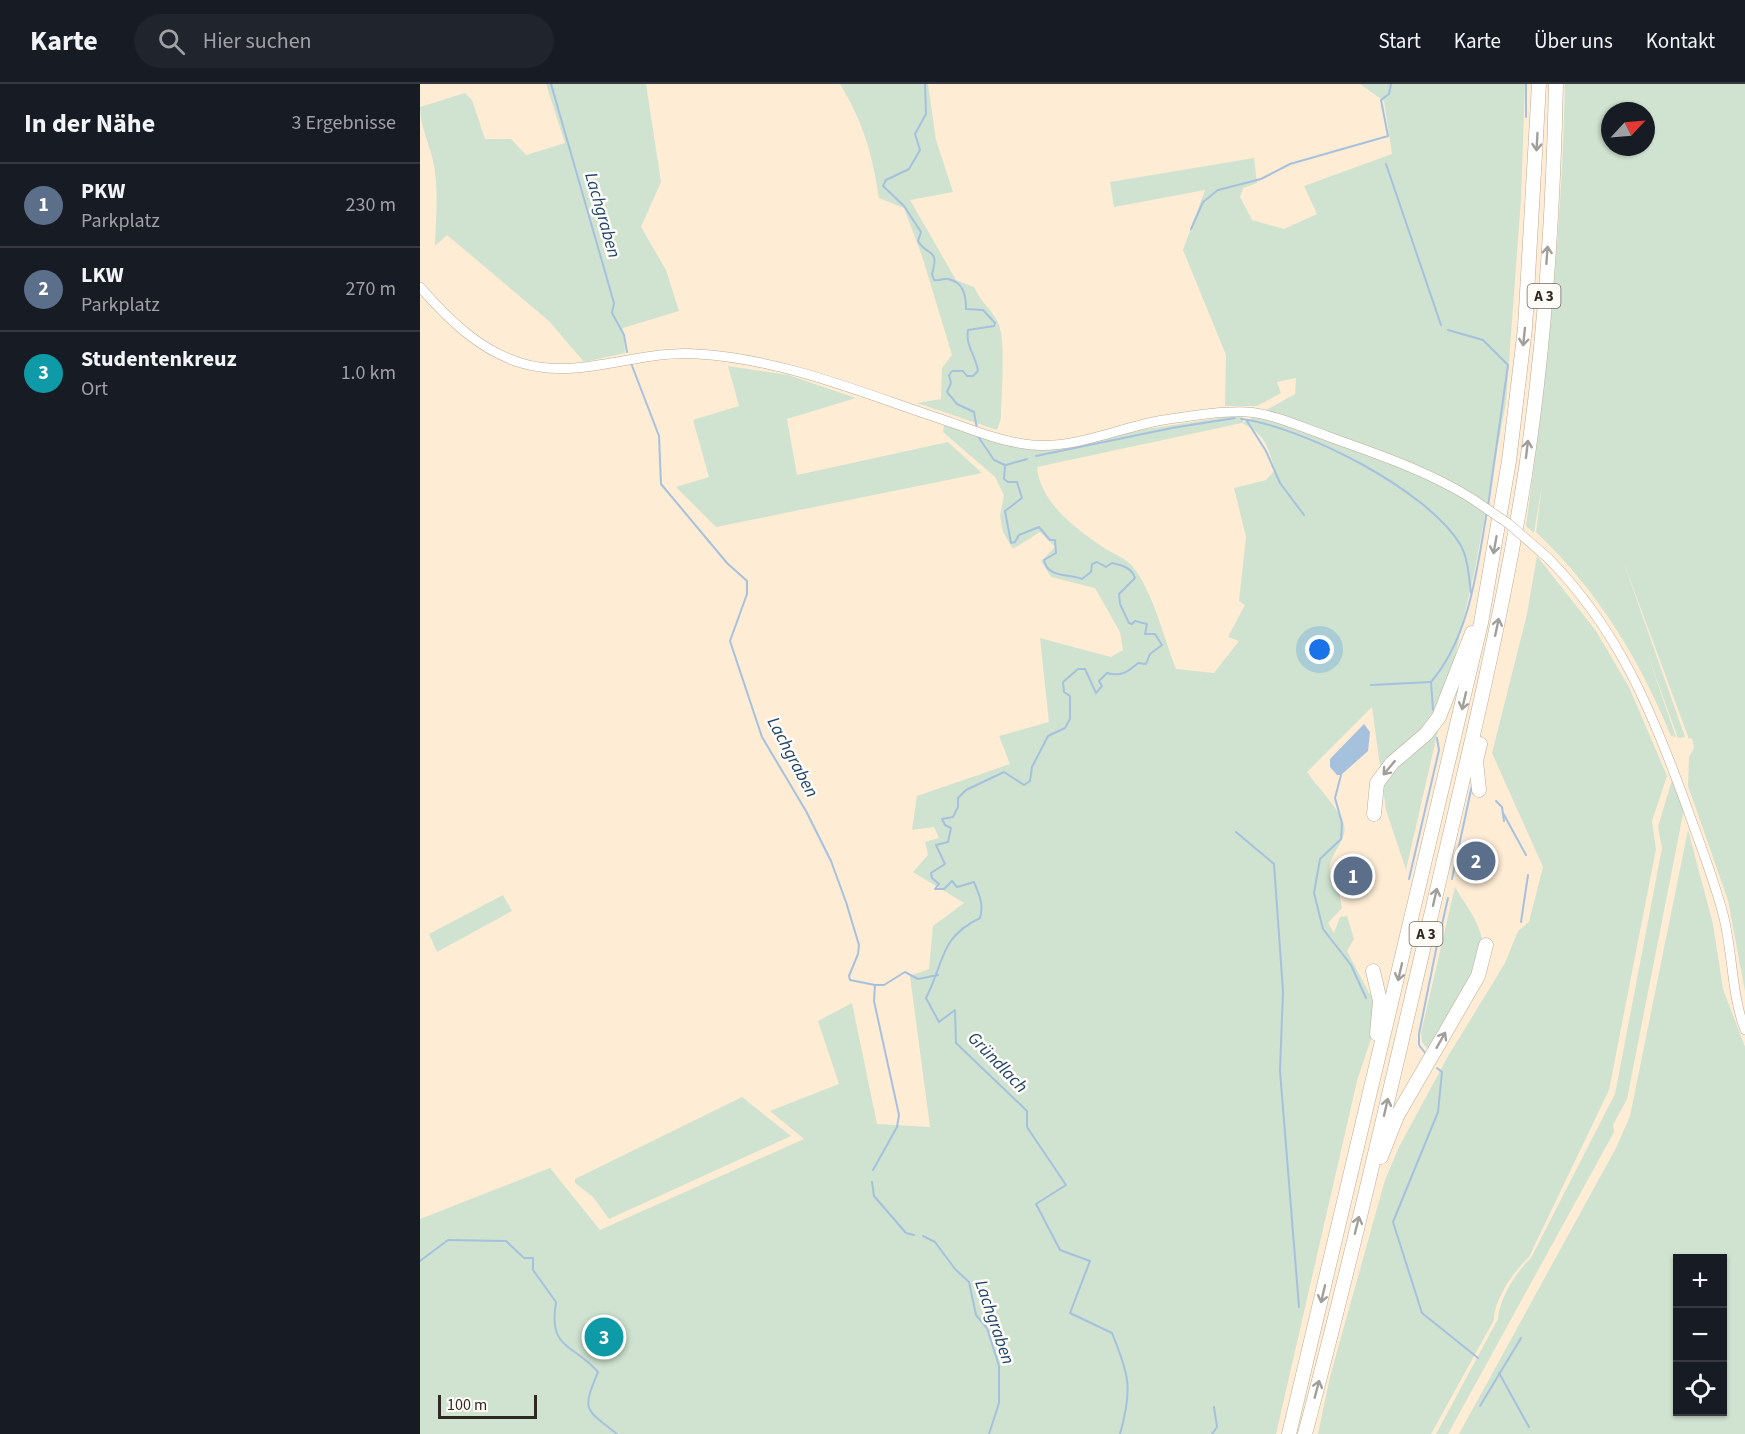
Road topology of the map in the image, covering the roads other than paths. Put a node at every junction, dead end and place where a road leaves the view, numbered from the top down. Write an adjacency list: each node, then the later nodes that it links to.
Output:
1 (1539, 84): 4 (highway, A 3, one-way to 4)
2 (1556, 84): 5 (highway, A 3, one-way to 2)
3 (420, 287): 10 (street, bridge)
4 (1481, 623): 7 (highway, one-way to 7); 11 (highway, A 3, one-way to 11)
5 (1480, 704): 6 (highway); 12 (highway, A 3, one-way to 5)
6 (1479, 790)
7 (1374, 814)
8 (1486, 945): 12 (highway, one-way to 8)
9 (1373, 971): 11 (highway)
10 (1745, 1030)
11 (1377, 1068): 13 (highway, A 3, one-way to 13)
12 (1372, 1164): 14 (highway, A 3, one-way to 12)
13 (1289, 1434)
14 (1305, 1434)

